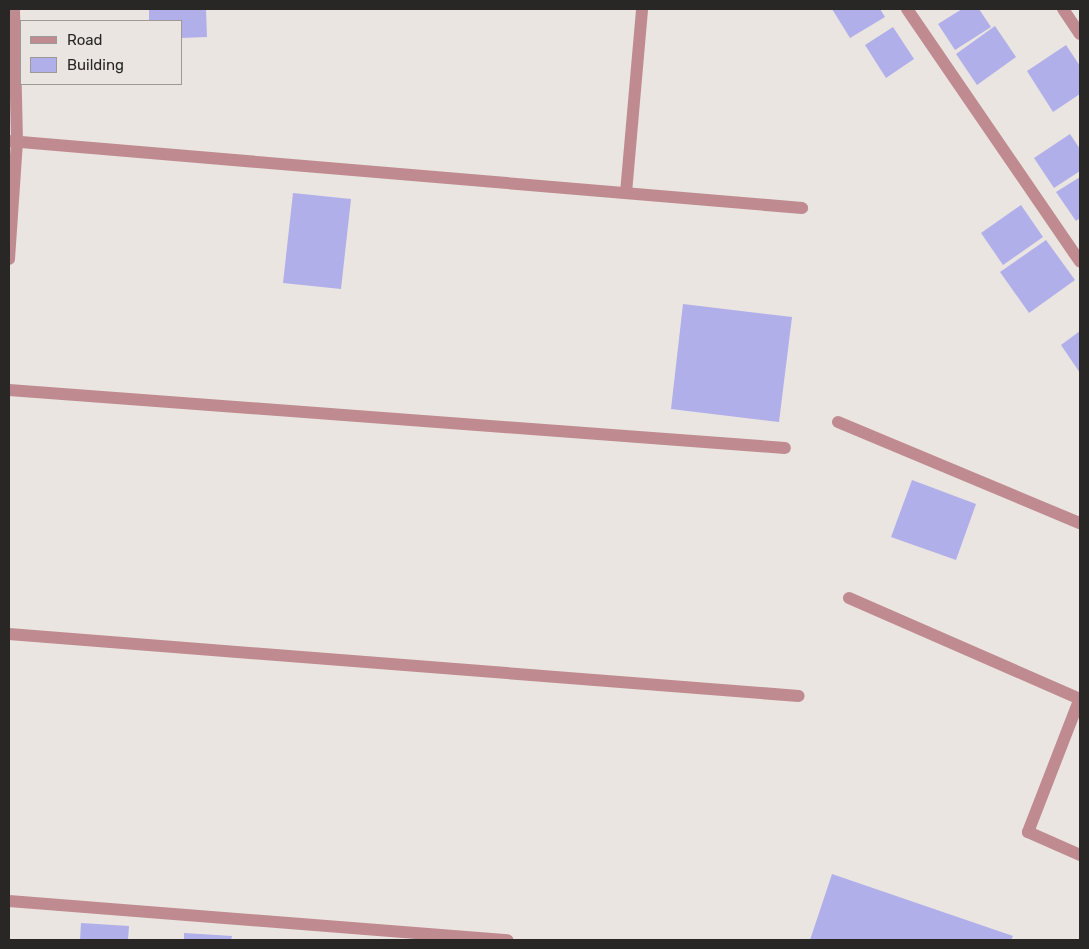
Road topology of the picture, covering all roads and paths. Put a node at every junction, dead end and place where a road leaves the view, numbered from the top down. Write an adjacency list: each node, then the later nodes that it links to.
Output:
1 (14, 9): 6 (street)
2 (642, 9): 7 (street)
3 (906, 9): 10 (street)
4 (1063, 9): 5 (street)
5 (1080, 34)
6 (13, 141): 7 (street); 9 (street)
7 (626, 193): 8 (street)
8 (802, 208)
9 (9, 259)
10 (1080, 262)
11 (9, 390): 13 (street)
12 (838, 422): 14 (street)
13 (785, 448)
14 (1080, 522)
15 (849, 598): 18 (street)
16 (9, 634): 17 (street)
17 (799, 696)
18 (1080, 698): 19 (street)
19 (1080, 854)
20 (9, 900): 21 (street)
21 (507, 940)

